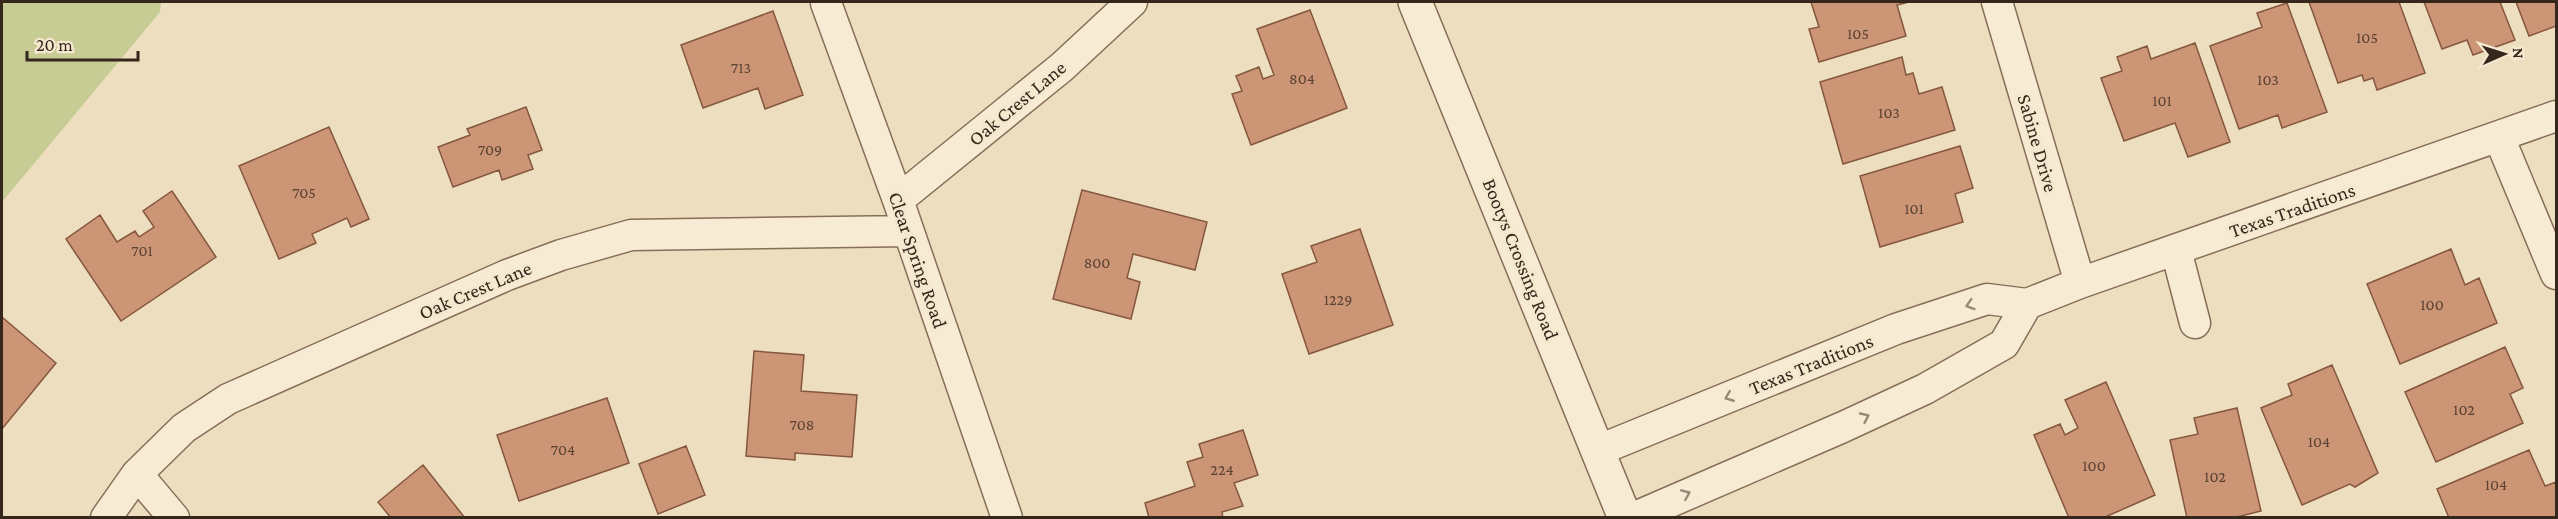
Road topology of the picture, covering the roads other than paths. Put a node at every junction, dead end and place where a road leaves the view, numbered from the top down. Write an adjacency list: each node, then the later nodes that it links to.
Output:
1 (1132, 2): 7 (street, Oak Crest Lane)
2 (1415, 2): 14 (street, Bootys Crossing Road)
3 (1997, 2): 11 (street, Sabine Drive)
4 (825, 3): 7 (street, Clear Spring Road)
5 (2556, 116): 6 (street, Texas Traditions)
6 (2499, 137): 9 (street, Texas Traditions); 10 (street)
7 (898, 200): 8 (street, Clear Spring Road)
8 (908, 231): 15 (street, Oak Crest Lane); 18 (street, Clear Spring Road)
9 (2176, 250): 11 (street, Texas Traditions); 13 (street)
10 (2556, 274)
11 (2080, 283): 12 (street, Texas Traditions)
12 (2028, 304): 14 (street, Texas Traditions, one-way to 14); 20 (street, one-way to 12)
13 (2195, 323)
14 (1599, 450): 19 (street, Bootys Crossing Road)
15 (137, 474): 16 (street, Oak Crest Lane); 17 (street)
16 (106, 518)
17 (174, 518)
18 (1007, 518)
19 (1625, 518)
20 (1633, 518)

